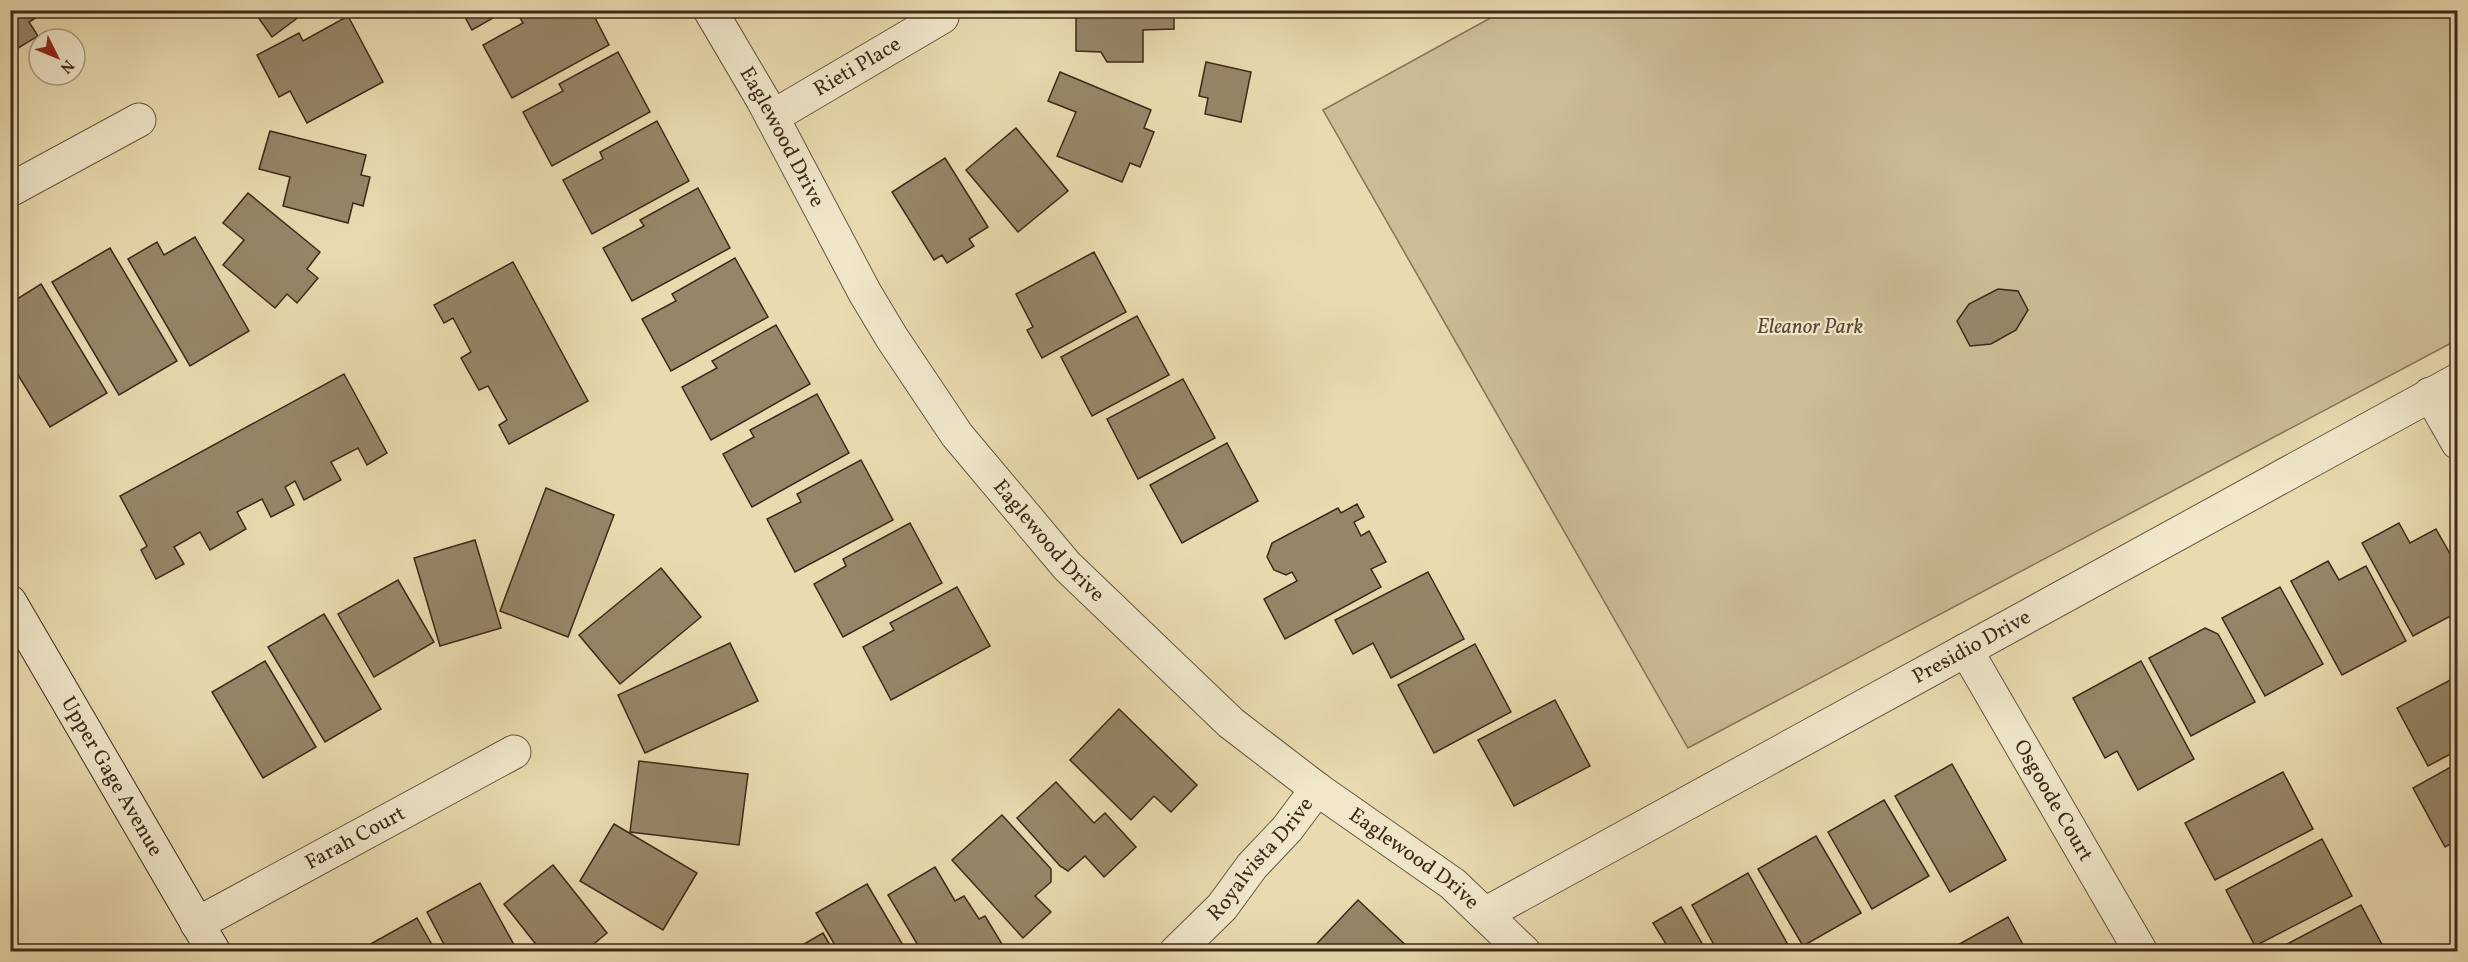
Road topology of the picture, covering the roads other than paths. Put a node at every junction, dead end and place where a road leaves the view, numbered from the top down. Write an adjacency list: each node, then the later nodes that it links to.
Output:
1 (710, 10): 3 (street, Eaglewood Drive)
2 (942, 17): 3 (street, Rieti Place)
3 (772, 117): 11 (street, Eaglewood Drive)
4 (139, 120): 5 (street)
5 (10, 190)
6 (2444, 387): 7 (street); 9 (street, Presidio Drive)
7 (2457, 443)
8 (10, 602): 13 (street, Upper Gage Avenue)
9 (1966, 650): 12 (street, Presidio Drive); 17 (street, Osgoode Court)
10 (514, 752): 13 (street, Farah Court)
11 (1317, 789): 12 (street, Eaglewood Drive); 15 (street, Royalvista Drive)
12 (1485, 914): 16 (street, Eaglewood Drive)
13 (196, 924): 14 (street, Upper Gage Avenue)
14 (214, 951)
15 (1176, 951)
16 (1524, 951)
17 (2141, 951)

